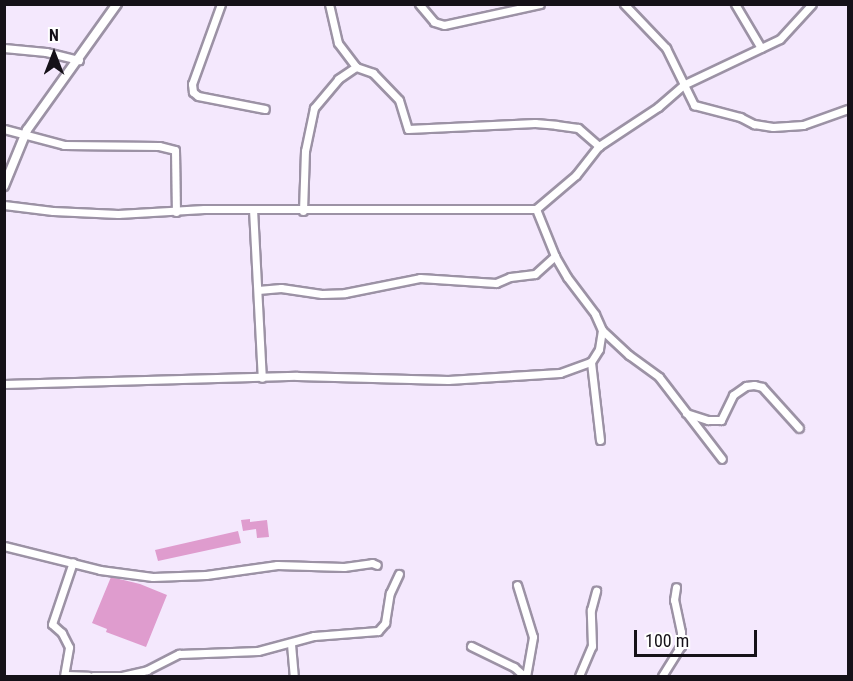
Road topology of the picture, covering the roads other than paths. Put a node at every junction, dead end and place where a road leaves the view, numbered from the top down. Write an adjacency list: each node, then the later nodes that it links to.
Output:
1 (117, 4): 11 (street)
2 (221, 4): 14 (street)
3 (329, 4): 12 (street)
4 (419, 4): 5 (street)
5 (540, 4)
6 (624, 4): 13 (street)
7 (735, 4): 10 (street)
8 (812, 4): 10 (street)
9 (4, 48): 11 (street)
10 (761, 48): 13 (street)
11 (79, 60): 17 (street)
12 (356, 67): 18 (street); 23 (street)
13 (683, 85): 15 (street); 18 (street)
14 (265, 109)
15 (849, 109)
16 (4, 129): 17 (street)
17 (25, 136): 19 (street); 24 (street)
18 (599, 146): 22 (street)
19 (4, 186)
20 (4, 205): 24 (street)
21 (253, 209): 23 (street); 24 (street); 26 (street)
22 (536, 209): 23 (street); 25 (street)
23 (303, 211)
24 (176, 212)
25 (555, 256): 26 (street); 27 (street)
26 (258, 290): 29 (street)
27 (602, 330): 28 (street); 31 (street)
28 (591, 362): 29 (street); 33 (street)
29 (262, 378): 30 (street)
30 (4, 384)
31 (686, 413): 32 (street); 34 (street)
32 (799, 428)
33 (600, 440)
34 (722, 459)
35 (4, 546): 36 (street)
36 (73, 562): 37 (street); 44 (street)
37 (377, 565)
38 (399, 574): 42 (street)
39 (517, 585): 48 (street)
40 (676, 587): 50 (street)
41 (596, 591): 49 (street)
42 (291, 644): 46 (street); 47 (street)
43 (471, 646): 48 (street)
44 (65, 676): 45 (street)
45 (88, 676)
46 (93, 676)
47 (294, 676)
48 (525, 676)
49 (579, 676)
50 (662, 676)

